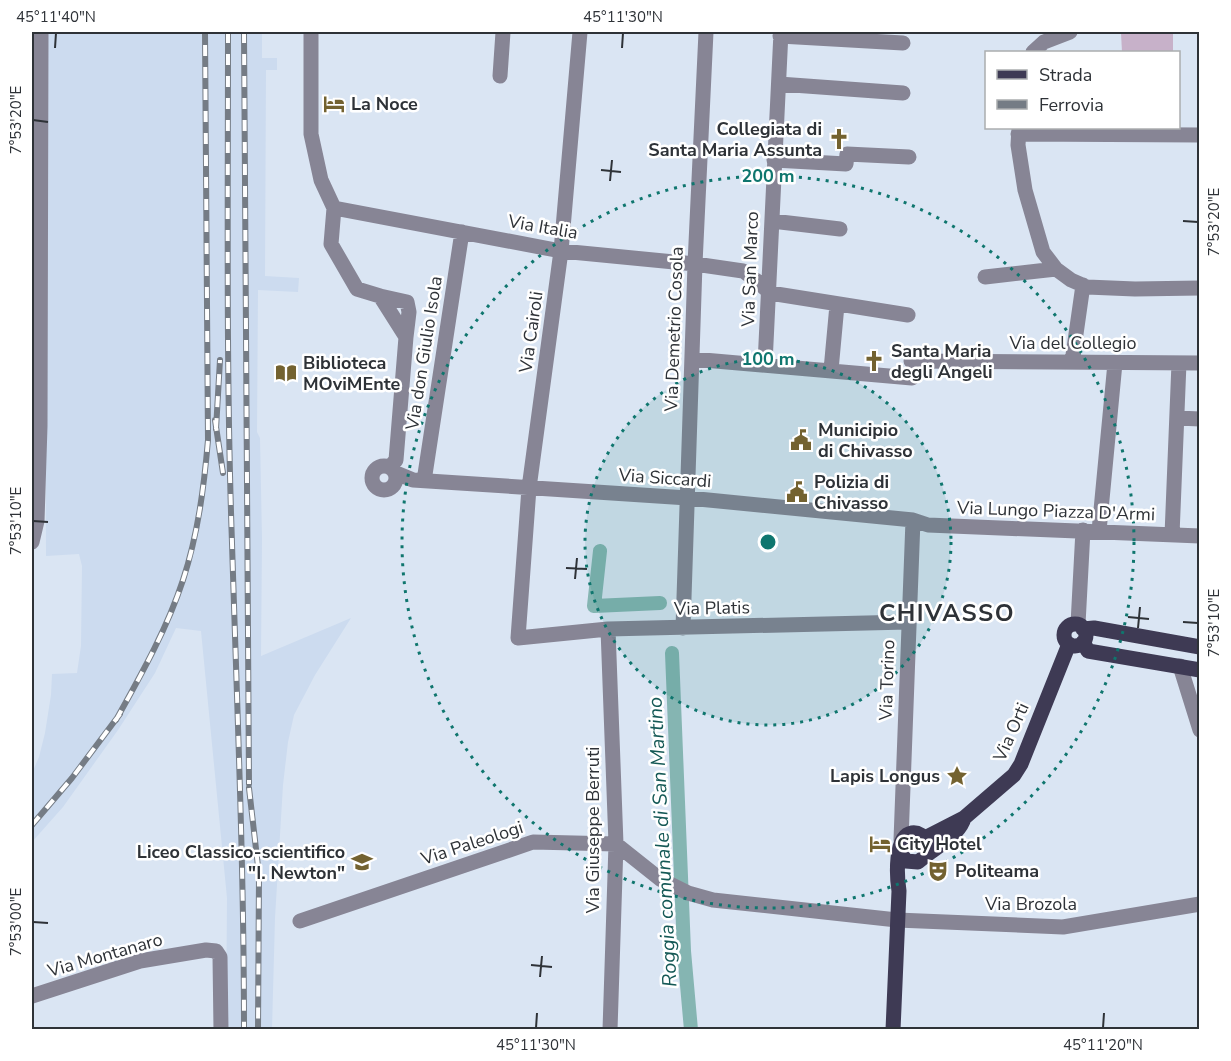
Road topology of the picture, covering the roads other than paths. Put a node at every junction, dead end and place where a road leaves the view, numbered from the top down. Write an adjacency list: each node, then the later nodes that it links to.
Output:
1 (41, 32): 41 (street)
2 (311, 32): 17 (street)
3 (503, 32): 10 (street)
4 (580, 32): 21 (street, Via Cairoli)
5 (706, 32): 22 (street, Via Demetrio Cosola)
6 (1070, 32): 9 (street)
7 (781, 34): 8 (street); 11 (street, Via San Marco)
8 (903, 43)
9 (1034, 51)
10 (500, 76)
11 (779, 84): 12 (street); 16 (street, Via San Marco)
12 (903, 93)
13 (1019, 130): 14 (street); 23 (street)
14 (1200, 135)
15 (909, 157): 16 (street)
16 (774, 160): 18 (street, Via San Marco)
17 (334, 208): 20 (street, Via Italia); 42 (street, Via Siccardi)
18 (772, 221): 19 (street); 27 (street, Via San Marco)
19 (840, 229)
20 (462, 232): 21 (street, Via Italia); 42 (street, Via don Giulio Isola)
21 (561, 251): 22 (street, Via Italia); 43 (street, Via Cairoli)
22 (695, 264): 27 (street, Via Italia); 30 (street, Via Demetrio Cosola)
23 (1056, 269): 24 (street); 25 (street)
24 (985, 277)
25 (1083, 285): 26 (street); 32 (street)
26 (1200, 288)
27 (770, 293): 28 (street); 36 (street, Via San Marco)
28 (837, 305): 29 (street); 37 (street)
29 (908, 315)
30 (692, 359): 36 (street); 44 (street, Via Demetrio Cosola)
31 (911, 361): 32 (street, Via del Collegio)
32 (1072, 362): 33 (street, Via del Collegio)
33 (1115, 363): 34 (street, Via del Collegio); 46 (street, Via Orti)
34 (1179, 363): 35 (street, Via del Collegio); 39 (street)
35 (1200, 363)
36 (765, 364): 37 (street)
37 (831, 370): 38 (street)
38 (912, 378)
39 (1178, 418): 40 (street); 47 (street)
40 (1200, 419)
41 (36, 426): 49 (street)
42 (419, 480): 43 (street, Via Siccardi)
43 (529, 488): 44 (street, Via Siccardi); 54 (street, Via Cairoli)
44 (688, 498): 45 (street, Via Siccardi); 51 (street, Via Demetrio Cosola)
45 (913, 520): 46 (street, Via Lungo Piazza D'Armi); 50 (street, Via Torino)
46 (1091, 531): 47 (street, Via Lungo Piazza D'Armi); 53 (street, Via Orti)
47 (1172, 535): 48 (street, Via Lungo Piazza D'Armi)
48 (1200, 536)
49 (32, 542)
50 (908, 622): 51 (street, Via Platis); 62 (street, Via Torino)
51 (683, 628): 52 (street, Via Platis)
52 (608, 629): 54 (street, Via Platis); 61 (street, Via Giuseppe Berruti)
53 (1078, 635): 55 (main road); 56 (main road); 59 (main road, Via Orti)
54 (518, 638)
55 (1200, 647)
56 (1180, 666): 57 (main road); 58 (street)
57 (1200, 669)
58 (1200, 730)
59 (964, 818): 60 (main road, Via Orti); 63 (main road, Via Orti)
60 (925, 838): 62 (main road); 63 (main road)
61 (616, 844): 66 (street); 67 (street, Via Paleologi); 70 (street, Via Giuseppe Berruti)
62 (901, 846): 63 (main road); 64 (main road)
63 (923, 858): 64 (main road, Via Orti)
64 (898, 891): 66 (main road)
65 (1200, 904): 66 (street, Via Brozola)
66 (897, 920): 71 (main road)
67 (300, 921)
68 (32, 996): 69 (street, Via Montanaro)
69 (221, 1029)
70 (610, 1029)
71 (893, 1029)

